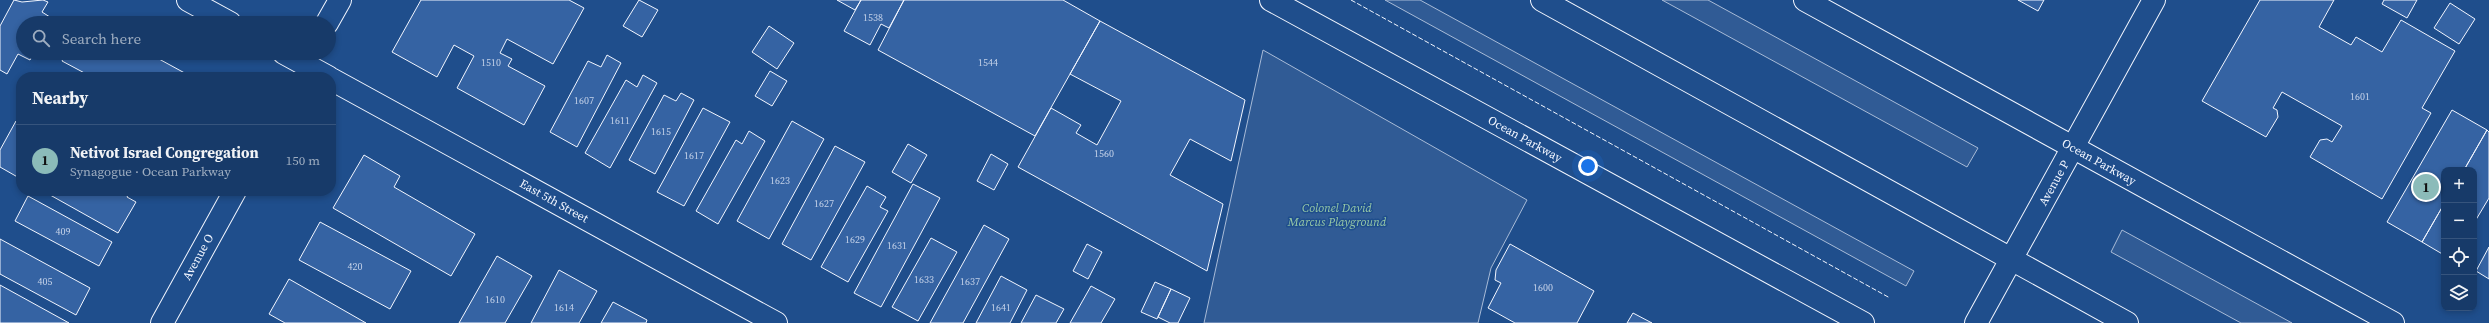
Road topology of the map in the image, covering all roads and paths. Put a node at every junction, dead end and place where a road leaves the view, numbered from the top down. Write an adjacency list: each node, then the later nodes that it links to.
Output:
1 (188, 0): 7 (street)
2 (340, 0): 8 (street)
3 (1271, 0): 17 (street, Ocean Parkway)
4 (1542, 0): 14 (street)
5 (1805, 0): 12 (street, Ocean Parkway)
6 (2154, 0): 12 (street, Avenue P)
7 (217, 16)
8 (331, 16)
9 (304, 65): 10 (street)
10 (318, 72)
11 (336, 82): 16 (street, East 5th Street)
12 (2073, 148): 14 (street, Avenue P); 20 (street, Ocean Parkway)
13 (232, 196): 15 (street, Avenue O)
14 (2011, 259): 18 (street, Avenue P); 19 (street)
15 (162, 323)
16 (776, 323)
17 (1863, 323)
18 (1976, 323)
19 (2126, 323)
20 (2393, 323)

